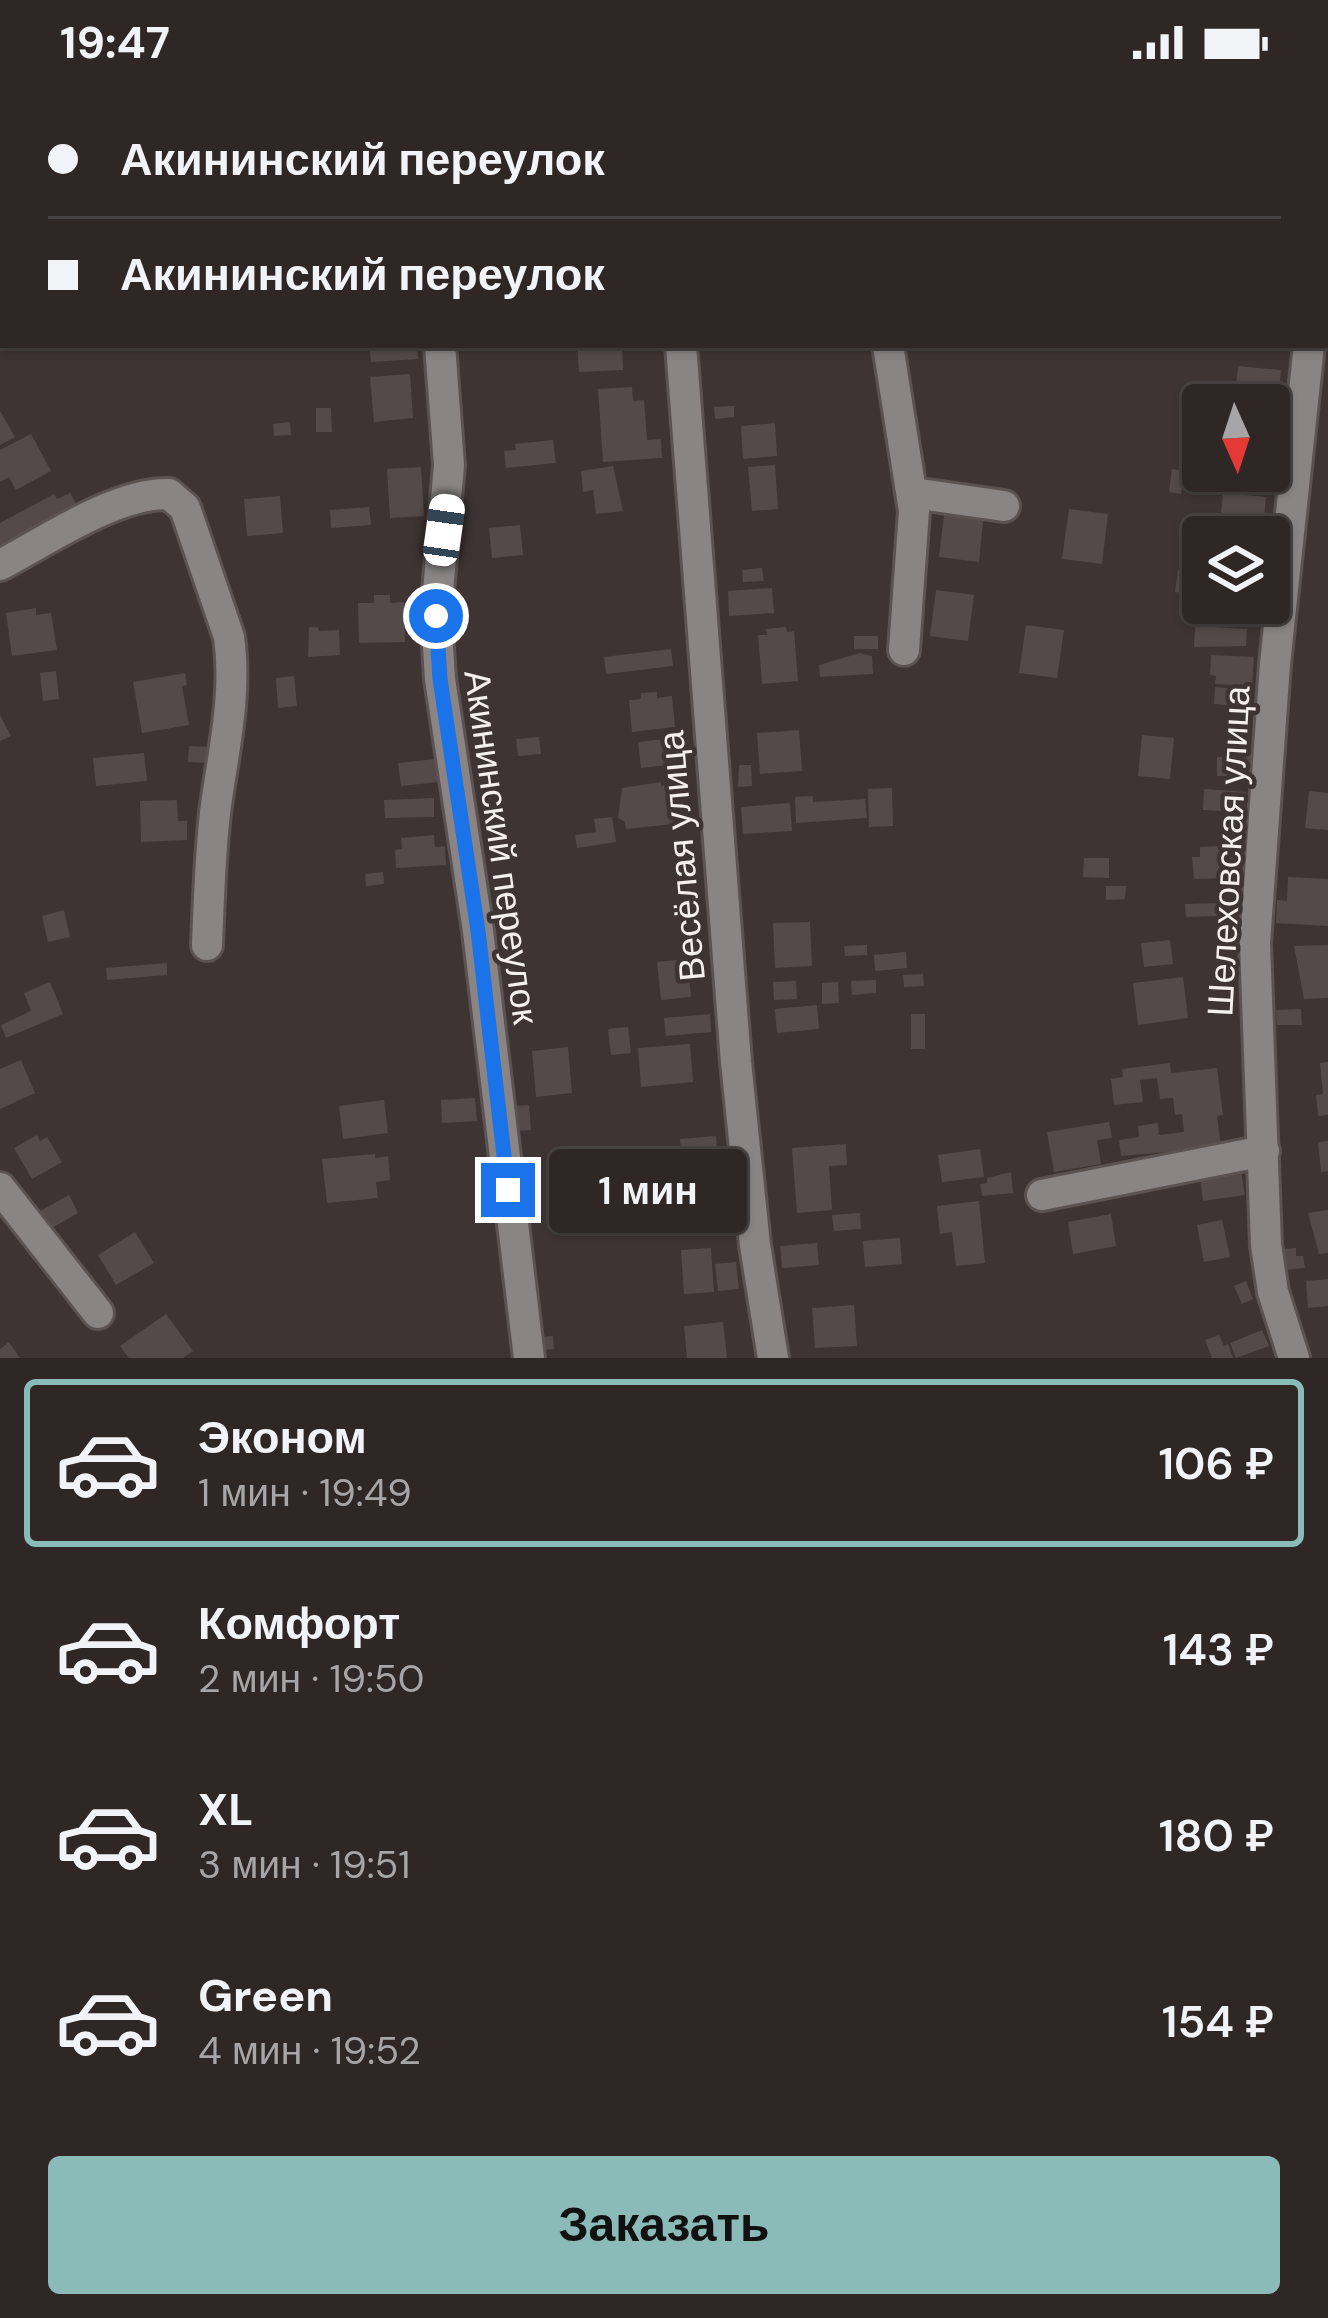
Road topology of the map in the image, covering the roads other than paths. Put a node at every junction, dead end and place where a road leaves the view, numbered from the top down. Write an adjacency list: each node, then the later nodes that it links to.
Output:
1 (440, 348): 14 (street, Акининский переулок)
2 (681, 348): 15 (street, Весёлая улица)
3 (889, 348): 5 (street)
4 (1310, 348): 10 (street, Шелеховская улица)
5 (913, 493): 6 (street); 8 (street)
6 (1004, 506)
7 (0, 565): 9 (street)
8 (904, 650)
9 (207, 945)
10 (1264, 1151): 12 (street); 16 (street, Шелеховская улица)
11 (0, 1188): 13 (street)
12 (1042, 1195)
13 (98, 1313)
14 (529, 1358)
15 (773, 1358)
16 (1294, 1358)

